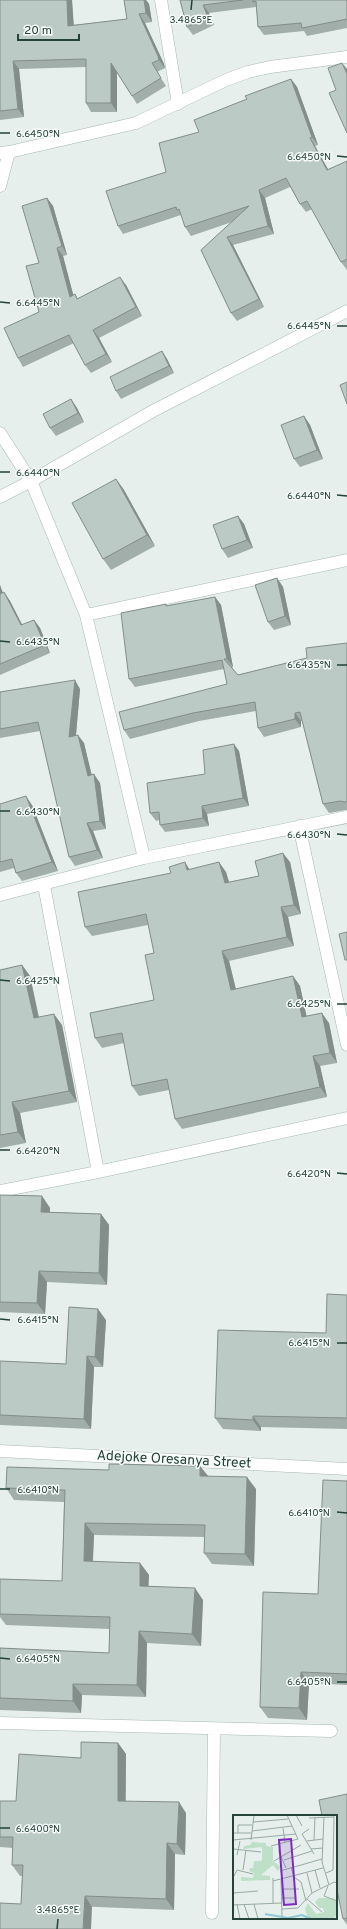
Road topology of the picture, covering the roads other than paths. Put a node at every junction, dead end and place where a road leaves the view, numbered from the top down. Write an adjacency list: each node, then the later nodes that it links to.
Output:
1 (160, 0): 3 (street)
2 (347, 57): 3 (street)
3 (178, 104): 4 (street)
4 (4, 152): 5 (street)
5 (0, 186)
6 (347, 311): 8 (street)
7 (0, 433): 8 (street)
8 (31, 481): 9 (street); 11 (street)
9 (0, 497)
10 (347, 560): 11 (street)
11 (86, 615): 14 (street)
12 (347, 817): 13 (street)
13 (299, 826): 14 (street); 17 (street)
14 (144, 858): 15 (street)
15 (44, 885): 16 (street); 19 (street)
16 (0, 894)
17 (347, 1045)
18 (347, 1118): 19 (street)
19 (98, 1172): 20 (street)
20 (0, 1191)
21 (0, 1451): 22 (street, Adejoke Oresanya Street)
22 (347, 1469)
23 (0, 1723): 24 (street)
24 (214, 1729): 25 (street); 26 (street)
25 (331, 1731)
26 (212, 1913)

